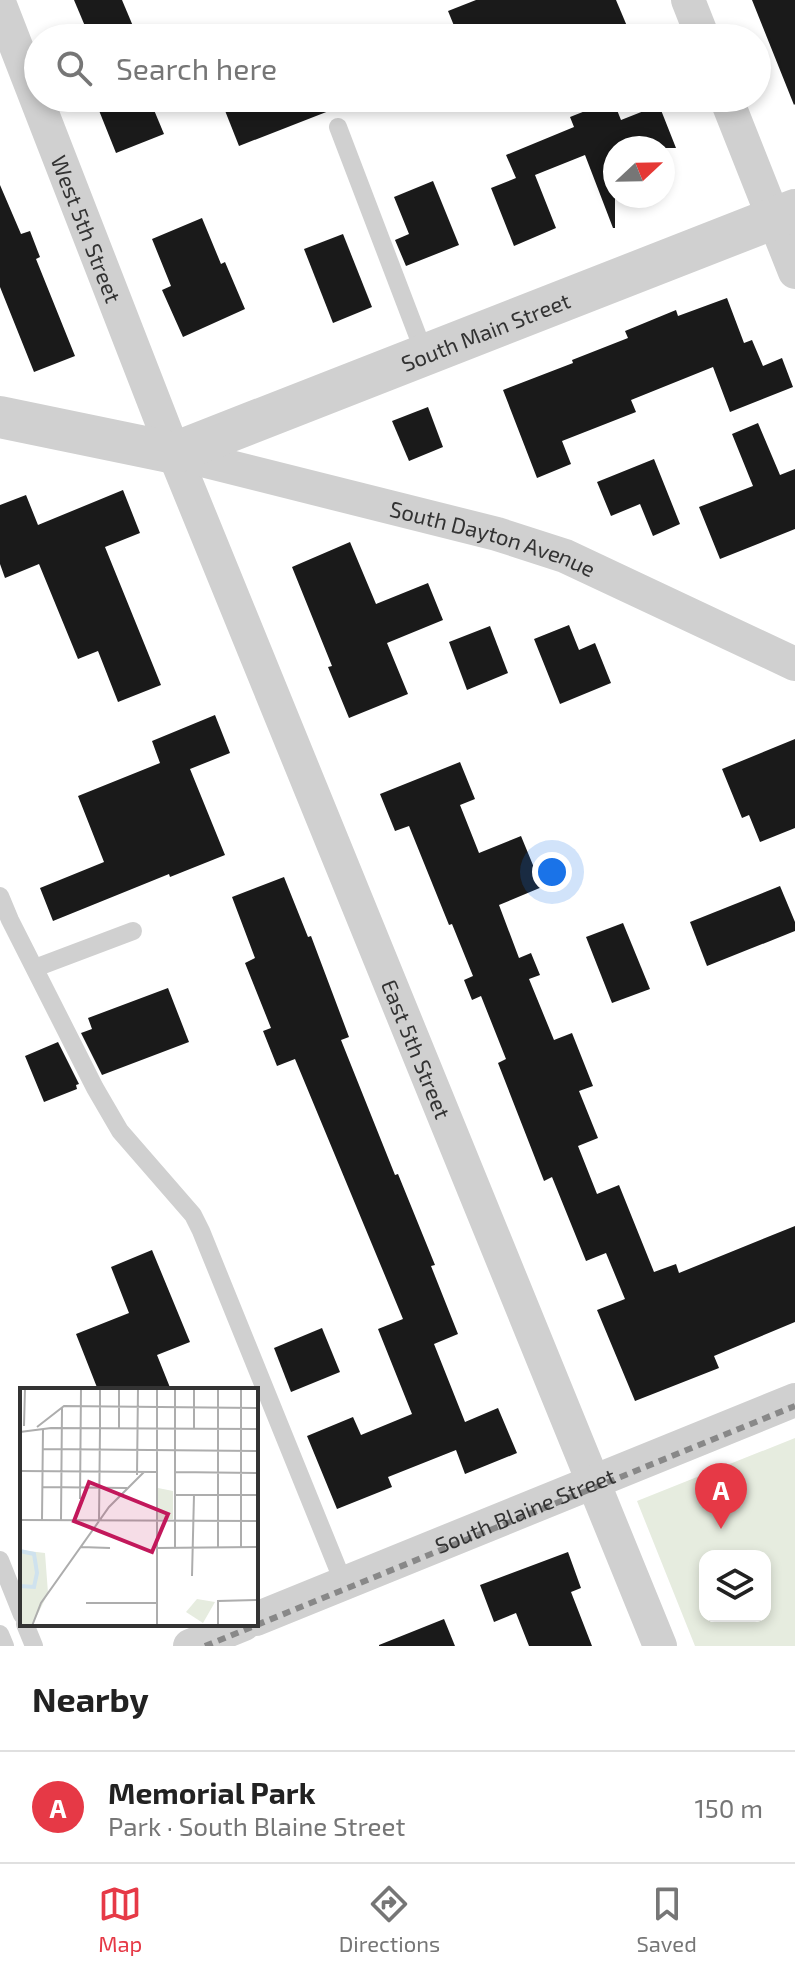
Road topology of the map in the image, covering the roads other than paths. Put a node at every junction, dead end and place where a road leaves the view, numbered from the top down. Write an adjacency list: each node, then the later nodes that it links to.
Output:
1 (688, 0): 3 (street)
2 (0, 5): 4 (street, West 5th Street)
3 (697, 24)
4 (24, 67)
5 (42, 112): 12 (street, West 5th Street)
6 (733, 112): 8 (street)
7 (338, 127): 10 (lane)
8 (784, 214): 9 (street); 10 (street, South Main Street)
9 (795, 272)
10 (425, 355): 12 (street, South Main Street)
11 (0, 417): 12 (street)
12 (174, 453): 13 (street, South Dayton Avenue); 18 (street, East 5th Street)
13 (795, 664)
14 (0, 896): 16 (lane)
15 (133, 931): 16 (lane)
16 (35, 968): 20 (lane)
17 (795, 1400): 18 (street, South Blaine Street)
18 (594, 1483): 20 (street, South Blaine Street); 29 (street, East 5th Street)
19 (0, 1560): 21 (lane)
20 (344, 1584): 22 (street, South Blaine Street)
21 (20, 1610)
22 (258, 1618)
23 (26, 1626): 27 (lane)
24 (239, 1626): 28 (street)
25 (0, 1634): 26 (lane)
26 (5, 1646)
27 (34, 1646)
28 (190, 1646)
29 (660, 1646)

